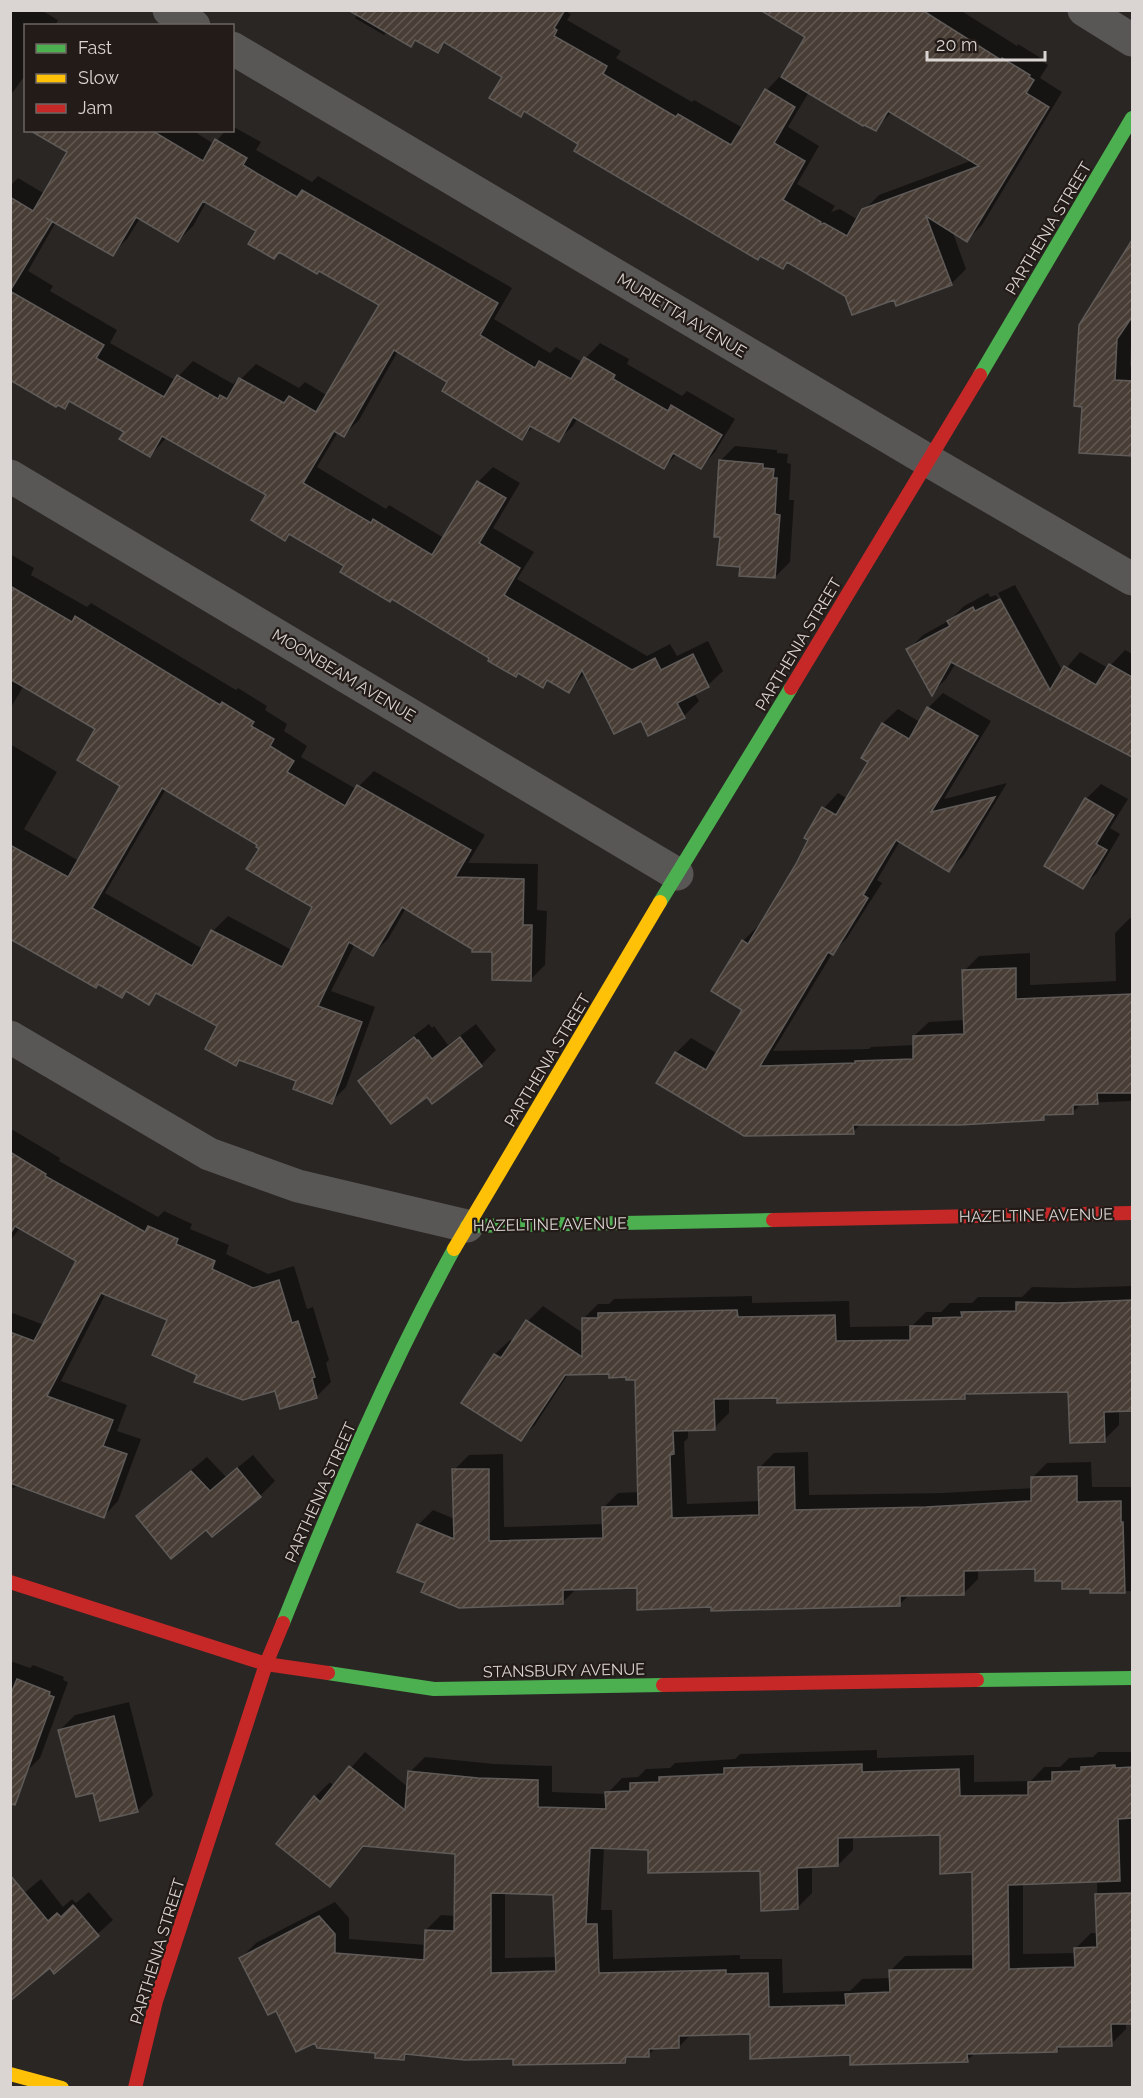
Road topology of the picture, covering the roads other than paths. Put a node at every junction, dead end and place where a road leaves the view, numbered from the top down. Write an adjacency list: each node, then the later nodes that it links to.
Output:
1 (169, 10): 3 (street)
2 (1084, 10): 4 (street)
3 (191, 24)
4 (1132, 40)
5 (234, 49): 7 (street, MURIETTA AVENUE)
6 (1132, 118): 7 (street, PARTHENIA STREET)
7 (929, 461): 9 (street, MURIETTA AVENUE); 10 (street, PARTHENIA STREET)
8 (10, 476): 10 (street, MOONBEAM AVENUE)
9 (1132, 579)
10 (677, 874): 13 (street, PARTHENIA STREET)
11 (10, 1037): 13 (street, HAZELTINE AVENUE)
12 (1132, 1213): 13 (street, HAZELTINE AVENUE)
13 (467, 1226): 15 (street, PARTHENIA STREET)
14 (10, 1582): 15 (street, STANSBURY AVENUE)
15 (266, 1664): 16 (street, STANSBURY AVENUE); 19 (street, PARTHENIA STREET)
16 (1132, 1678)
17 (10, 2074): 18 (street)
18 (62, 2088)
19 (135, 2088)

